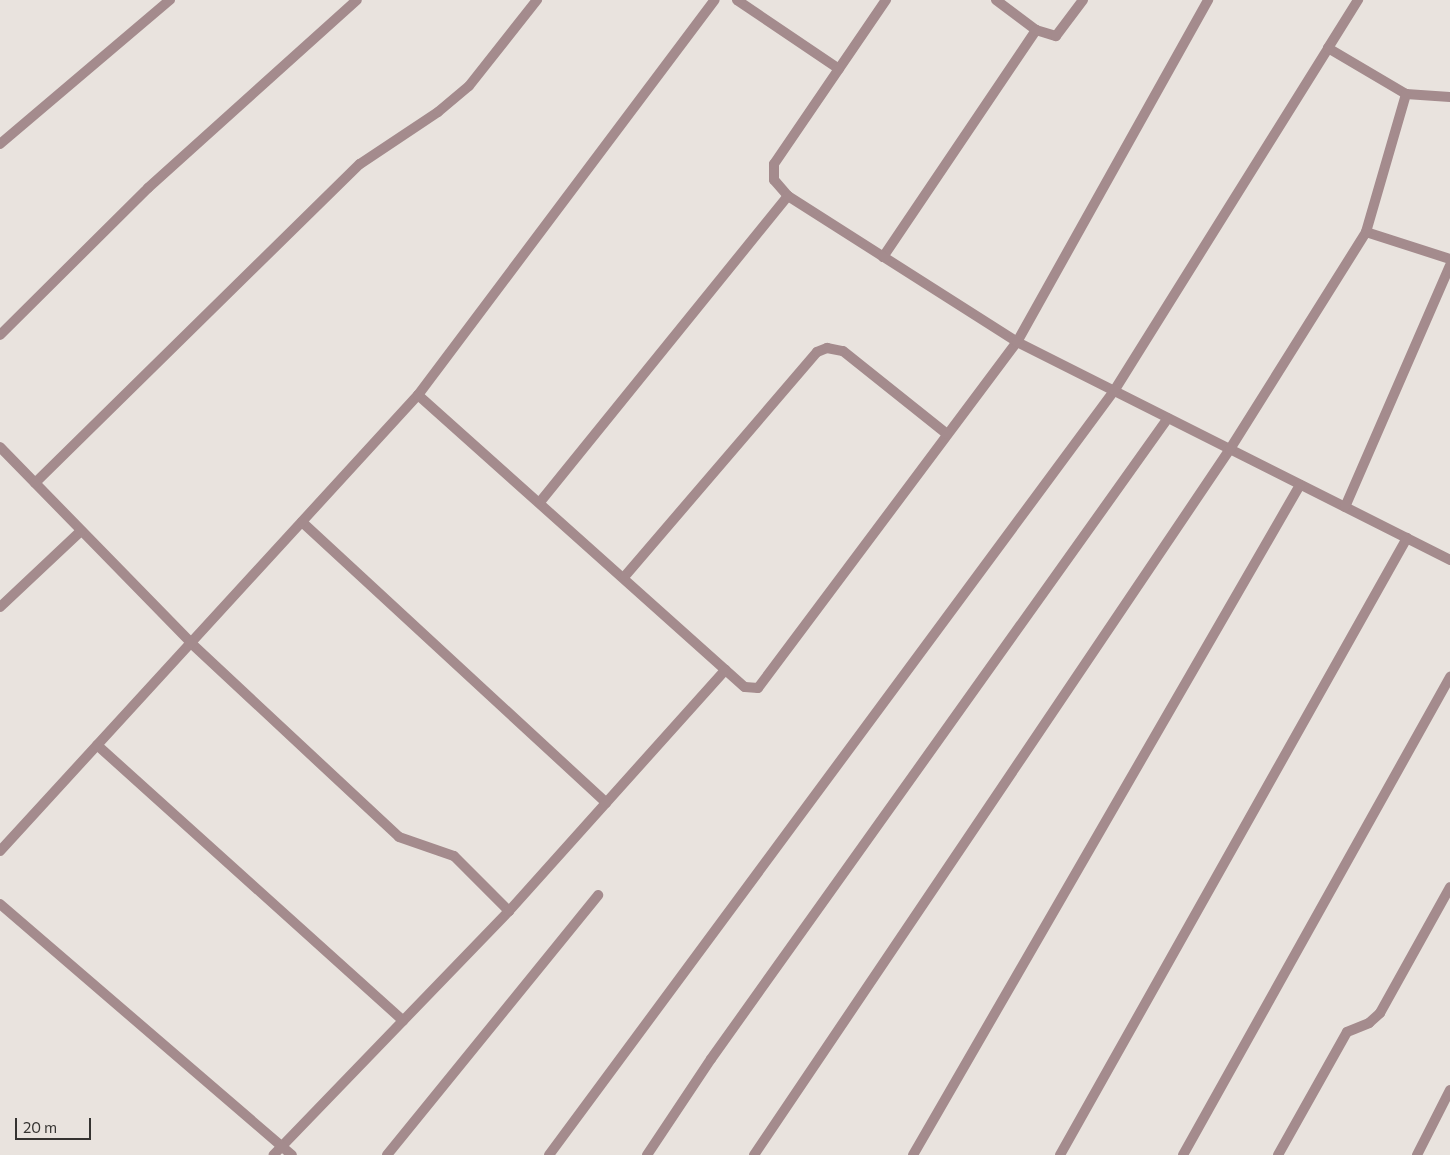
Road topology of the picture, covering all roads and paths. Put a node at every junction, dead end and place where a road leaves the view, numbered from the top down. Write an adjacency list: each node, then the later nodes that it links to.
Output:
1 (170, 0): 16 (street)
2 (358, 0): 22 (street)
3 (537, 0): 30 (street)
4 (715, 0): 25 (street)
5 (737, 0): 13 (street)
6 (886, 0): 13 (street)
7 (996, 0): 11 (street)
8 (1083, 0): 11 (street)
9 (1208, 0): 23 (street)
10 (1358, 0): 12 (street)
11 (1036, 30): 19 (street)
12 (1328, 48): 14 (street); 24 (street)
13 (839, 69): 17 (street)
14 (1406, 94): 15 (street); 18 (street)
15 (1450, 98)
16 (0, 144)
17 (788, 196): 19 (street); 32 (street)
18 (1366, 232): 20 (street); 29 (street)
19 (883, 257): 23 (street)
20 (1450, 259)
21 (1450, 266): 33 (street)
22 (0, 335)
23 (1017, 342): 24 (street); 27 (street)
24 (1114, 391): 26 (street); 56 (street)
25 (418, 395): 32 (street); 34 (street)
26 (1168, 418): 29 (street); 57 (street)
27 (947, 434): 38 (street); 41 (street)
28 (0, 448): 30 (street)
29 (1230, 449): 31 (street); 58 (street)
30 (35, 483): 35 (street)
31 (1300, 485): 33 (street); 59 (street)
32 (540, 502): 38 (street)
33 (1345, 507): 36 (street)
34 (302, 522): 40 (street); 44 (street)
35 (81, 531): 39 (street); 40 (street)
36 (1407, 538): 37 (street); 60 (street)
37 (1450, 560)
38 (625, 576): 41 (street)
39 (0, 607)
40 (191, 642): 43 (street); 49 (street)
41 (725, 670): 44 (street)
42 (1450, 677): 61 (street)
43 (97, 745): 45 (street); 50 (street)
44 (606, 803): 49 (street)
45 (0, 851)
46 (1450, 887): 62 (street)
47 (598, 895): 55 (street)
48 (0, 904): 52 (street)
49 (509, 911): 50 (street)
50 (403, 1020): 52 (street)
51 (1450, 1090): 63 (street)
52 (282, 1146): 53 (street); 54 (street)
53 (273, 1155)
54 (292, 1155)
55 (387, 1155)
56 (549, 1155)
57 (648, 1155)
58 (754, 1155)
59 (913, 1155)
60 (1060, 1155)
61 (1182, 1155)
62 (1278, 1155)
63 (1417, 1155)

